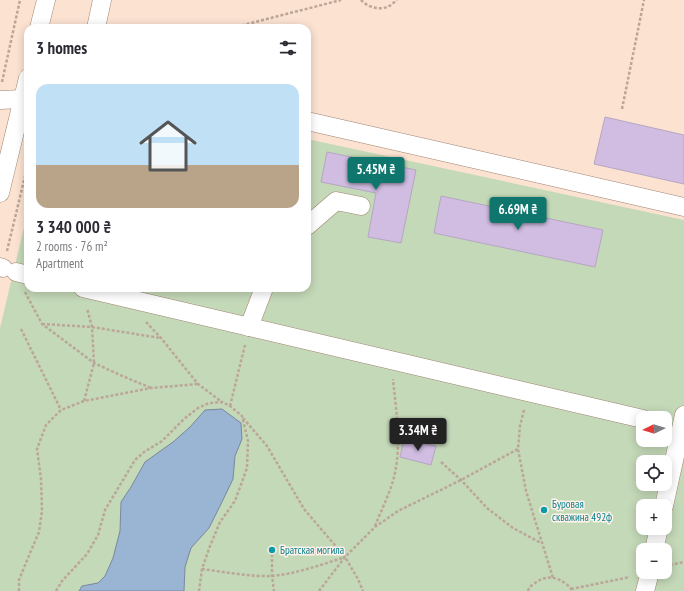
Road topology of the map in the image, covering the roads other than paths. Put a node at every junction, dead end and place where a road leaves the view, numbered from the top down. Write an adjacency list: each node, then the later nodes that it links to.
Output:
1 (46, 0): 3 (street)
2 (102, 0): 4 (street)
3 (40, 24)
4 (97, 24)
5 (1, 92): 7 (street)
6 (24, 95): 7 (street)
7 (23, 99): 9 (street)
8 (311, 123): 11 (street)
9 (0, 193)
10 (361, 206): 12 (street)
11 (684, 207)
12 (311, 223)
13 (262, 292): 15 (street)
14 (83, 295): 15 (street)
15 (249, 327): 16 (street)
16 (636, 417)
17 (679, 424): 18 (street)
18 (665, 499)
19 (651, 579): 20 (street)
20 (645, 591)

